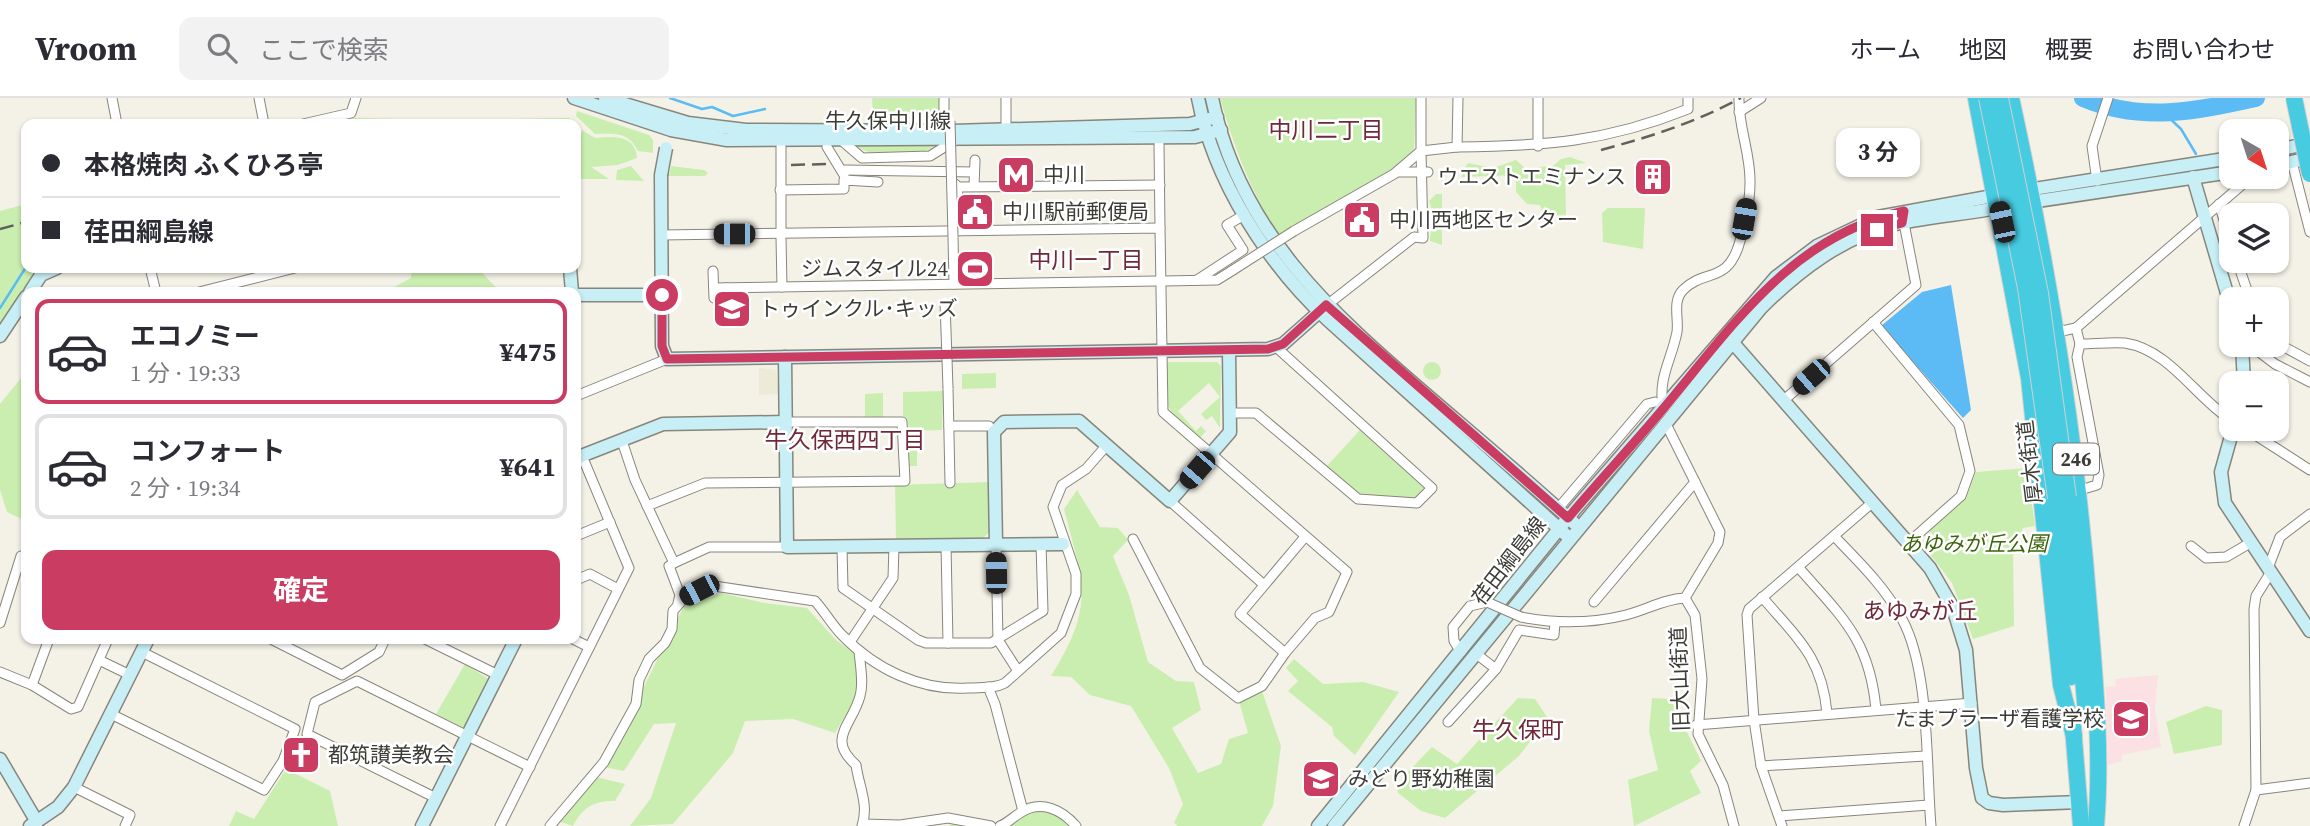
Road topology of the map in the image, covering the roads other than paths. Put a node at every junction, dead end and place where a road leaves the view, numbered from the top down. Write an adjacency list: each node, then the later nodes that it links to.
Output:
1 (114, 98): 24 (street)
2 (259, 98): 25 (street)
3 (356, 98): 26 (street)
4 (574, 98): 28 (street, 牛久保中川線)
5 (606, 98): 28 (street, 牛久保中川線)
6 (944, 98): 75 (street, bridge)
7 (1006, 98): 30 (street)
8 (1198, 98): 27 (street)
9 (1212, 98): 23 (street)
10 (1421, 98): 41 (street)
11 (1458, 98): 40 (street)
12 (1538, 98): 36 (street)
13 (1688, 98): 36 (street)
14 (1739, 98): 22 (street)
15 (1761, 98): 22 (street)
16 (1976, 98): 62 (highway, 246)
17 (1987, 98): 194 (highway, 厚木街道 / 246, bridge)
18 (2000, 98): 194 (highway, 厚木街道 / 246, bridge)
19 (2011, 98): 60 (highway, 246)
20 (2108, 98): 55 (street)
21 (2294, 98): 52 (highway, bridge)
22 (1739, 112): 103 (street)
23 (1217, 117): 27 (street, 牛久保中川線); 29 (street)
24 (116, 119)
25 (263, 119)
26 (325, 119)
27 (1203, 121): 30 (street, 牛久保中川線); 31 (street)
28 (673, 125): 30 (street, 牛久保中川線); 32 (street, 牛久保中川線); 70 (street, bridge)
29 (1221, 130): 31 (street, 牛久保中川線); 85 (street)
30 (1007, 134): 31 (street, 牛久保中川線); 33 (street, 牛久保中川線)
31 (1208, 134): 85 (street)
32 (840, 139): 33 (street, 牛久保中川線); 33 (street)
33 (954, 141)
34 (2307, 141): 37 (street)
35 (1160, 144): 56 (street)
36 (1538, 146): 40 (street)
37 (2289, 146)
38 (781, 147): 59 (street)
39 (827, 147): 53 (street)
40 (1457, 147): 41 (street)
41 (1421, 151): 48 (street); 49 (street)
42 (2310, 158): 46 (street)
43 (975, 160): 47 (street)
44 (2219, 162): 50 (street)
45 (2289, 162): 46 (street)
46 (2292, 162): 69 (street)
47 (974, 172): 53 (street); 57 (street)
48 (1397, 172): 49 (street); 74 (street, bridge)
49 (1425, 172): 85 (street)
50 (2191, 172): 51 (street); 55 (street); 60 (street); 67 (street)
51 (2219, 172)
52 (2310, 174)
53 (844, 175): 54 (street); 59 (street)
54 (878, 181)
55 (2097, 181): 60 (street)
56 (1160, 185): 57 (street); 68 (street)
57 (978, 186): 61 (street)
58 (2237, 189): 63 (street)
59 (780, 190): 80 (street)
60 (2032, 195): 62 (street, 荏田綱島線); 88 (highway, 246)
61 (957, 201)
62 (1998, 202): 65 (street, 荏田綱島線); 194 (highway, 246)
63 (2220, 203)
64 (2219, 204): 67 (street)
65 (1903, 217): 86 (street); 90 (street, 荏田綱島線)
66 (1239, 218): 74 (street)
67 (2204, 218): 78 (street); 87 (street)
68 (1160, 228): 70 (street); 93 (street)
69 (2310, 232)
70 (661, 235): 82 (street)
71 (713, 271): 79 (street)
72 (46, 273): 76 (street)
73 (275, 273): 77 (street)
74 (1197, 280): 75 (street)
75 (949, 284): 80 (street); 108 (street, bridge)
76 (33, 287)
77 (219, 287)
78 (2225, 287)
79 (726, 288): 80 (street); 84 (street)
80 (779, 290)
81 (581, 294): 82 (street)
82 (662, 295): 98 (street)
83 (21, 304): 89 (street)
84 (719, 307)
85 (1322, 308): 92 (street); 127 (street); 129 (street)
86 (1872, 323): 102 (street); 135 (street)
87 (2076, 328): 88 (street); 91 (street)
88 (2057, 332): 121 (highway, 246)
89 (0, 336)
90 (1729, 338): 102 (street); 103 (street, 荏田綱島線); 107 (street, 荏田綱島線)
91 (2080, 344): 104 (street); 121 (street)
92 (1276, 347): 94 (street); 105 (street)
93 (1163, 349): 94 (street); 96 (street); 114 (street)
94 (1229, 349): 105 (street)
95 (2289, 350): 99 (street)
96 (785, 357): 98 (street); 106 (street)
97 (2266, 357): 100 (street)
98 (667, 359): 101 (street)
99 (2310, 361)
100 (2310, 382)
101 (581, 394)
102 (1784, 400): 123 (street)
103 (1659, 405): 124 (street); 127 (street, 荏田綱島線)
104 (2219, 412)
105 (1230, 413): 114 (street)
106 (786, 422): 110 (street); 118 (street); 118 (street)
107 (1666, 424): 119 (street, 旧大山街道); 130 (street, 荏田綱島線)
108 (949, 426): 109 (street); 120 (street)
109 (989, 426)
110 (622, 441): 115 (street); 125 (street)
111 (2230, 441): 136 (street)
112 (2265, 441): 117 (street)
113 (1107, 445): 122 (street); 137 (street); 139 (street)
114 (1210, 454): 122 (street); 134 (street)
115 (581, 456)
116 (581, 461): 128 (street)
117 (2310, 470)
118 (787, 482): 125 (street); 143 (street)
119 (1695, 482): 153 (street, 旧大山街道); 154 (street)
120 (950, 483)
121 (2080, 490): 221 (highway, 246)
122 (1170, 501): 150 (street)
123 (1873, 502): 132 (street); 135 (street)
124 (1561, 505)
125 (647, 506): 146 (street)
126 (2310, 514): 148 (street)
127 (1568, 518): 129 (street, 荏田綱島線); 130 (street)
128 (610, 522): 131 (street); 151 (street)
129 (1559, 528): 130 (street); 174 (street, 荏田綱島線)
130 (1575, 533): 176 (street, 荏田綱島線)
131 (581, 534)
132 (1834, 536): 147 (street); 186 (street)
133 (1133, 538): 175 (street)
134 (1304, 538): 150 (street); 175 (street)
135 (1908, 543): 185 (street)
136 (2250, 543): 142 (street); 148 (street)
137 (996, 544): 138 (street); 140 (street); 160 (street)
138 (1041, 544): 139 (street); 160 (street)
139 (1063, 544): 179 (street)
140 (946, 545): 141 (street); 163 (street)
141 (894, 546): 144 (street); 156 (street)
142 (2191, 546)
143 (787, 547): 144 (street); 146 (street)
144 (842, 547): 156 (street)
145 (21, 556): 157 (street)
146 (674, 563): 155 (street)
147 (1799, 568): 152 (street); 187 (street)
148 (2269, 570): 159 (street); 201 (street)
149 (581, 578): 151 (street)
150 (1263, 584): 175 (street)
151 (618, 589): 171 (street)
152 (1762, 597): 188 (street); 190 (street)
153 (1685, 598): 158 (street); 192 (street, 旧大山街道)
154 (1594, 602)
155 (678, 603): 161 (street); 212 (street)
156 (874, 609): 161 (street); 163 (street)
157 (0, 623)
158 (1555, 623): 174 (street, bridge); 178 (street)
159 (2310, 631)
160 (998, 640): 163 (street); 179 (street)
161 (850, 642): 172 (street)
162 (581, 643): 171 (street)
163 (948, 643)
164 (47, 644): 183 (street)
165 (106, 644): 177 (street)
166 (146, 644): 173 (street)
167 (281, 644): 168 (street)
168 (383, 644)
169 (435, 644): 182 (street)
170 (514, 644): 182 (street)
171 (589, 647): 198 (street)
172 (859, 651): 184 (street); 208 (street)
173 (142, 652): 181 (street); 189 (street)
174 (1461, 652): 216 (street, 荏田綱島線)
175 (1285, 653)
176 (1475, 653): 178 (street); 217 (street, 荏田綱島線)
177 (99, 660): 181 (street); 183 (street)
178 (1496, 669): 191 (street)
179 (1018, 671): 184 (street)
180 (0, 672): 183 (street)
181 (130, 675): 189 (street)
182 (498, 675): 193 (street)
183 (32, 685)
184 (988, 687): 205 (street)
185 (1972, 703): 186 (street); 203 (street)
186 (1922, 708): 187 (street); 195 (street)
187 (1876, 710): 188 (street)
188 (1827, 713): 190 (street)
189 (111, 714): 200 (street)
190 (1754, 720): 192 (street); 197 (street)
191 (1448, 722)
192 (1696, 725): 218 (street, 旧大山街道)
193 (468, 735): 198 (street); 202 (street); 202 (street)
194 (2081, 737): 203 (highway, 厚木街道 / 246); 221 (highway, 厚木街道 / 246)
195 (1926, 756): 197 (street); 204 (street)
196 (0, 759): 207 (street)
197 (1761, 766): 206 (street)
198 (530, 767): 211 (street)
199 (2310, 783): 201 (street)
200 (74, 787): 207 (street); 209 (street)
201 (2256, 790): 222 (street)
202 (436, 798): 210 (street)
203 (2080, 802): 220 (highway, 厚木街道 / 246)
204 (1929, 805): 206 (street); 219 (street)
205 (1023, 811): 214 (street); 215 (street)
206 (1780, 821)
207 (33, 824)
208 (863, 825): 213 (street)
209 (125, 826)
210 (422, 826)
211 (500, 826)
212 (550, 826)
213 (991, 826)
214 (1000, 826)
215 (1076, 826)
216 (1318, 826)
217 (1334, 826)
218 (1734, 826)
219 (1931, 826)
220 (2081, 826)
221 (2095, 826)
222 (2244, 826)

